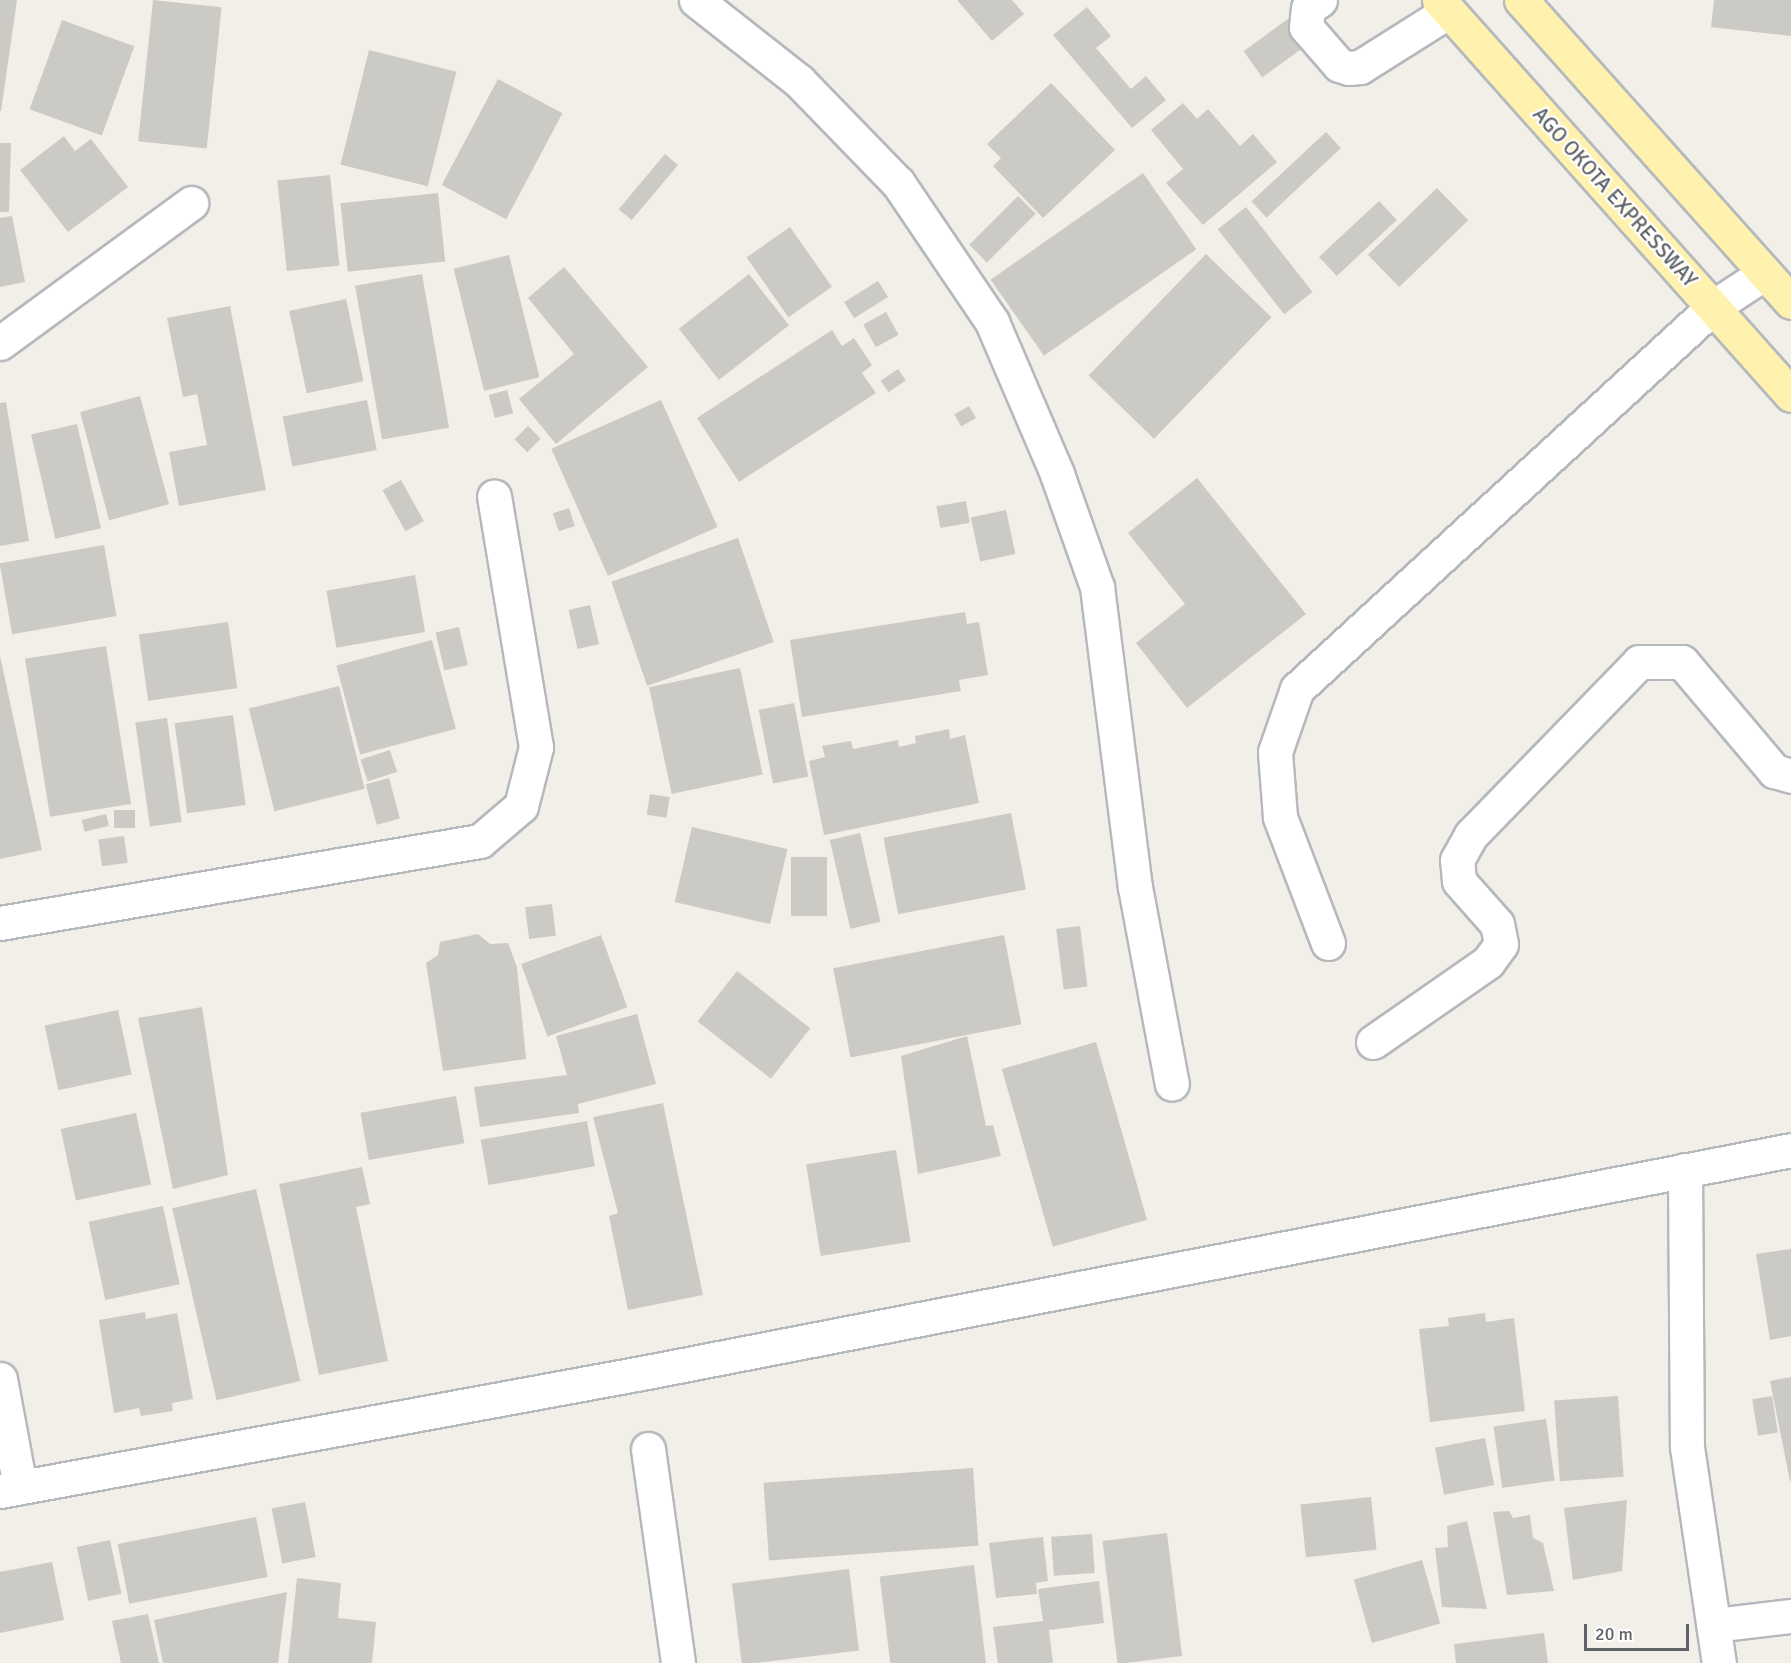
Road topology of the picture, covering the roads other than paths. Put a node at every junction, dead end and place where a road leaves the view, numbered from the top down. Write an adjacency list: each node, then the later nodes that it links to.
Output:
1 (696, 0): 16 (street)
2 (1320, 0): 4 (street)
3 (1521, 0): 6 (main road)
4 (1444, 6): 8 (main road, AGO OKOTA EXPRESSWAY)
5 (191, 203): 9 (street)
6 (1765, 273): 7 (main road); 8 (street)
7 (1791, 302)
8 (1713, 307): 10 (main road, AGO OKOTA EXPRESSWAY); 14 (street)
9 (0, 343)
10 (1791, 395)
11 (494, 496): 13 (street)
12 (1791, 776): 15 (street)
13 (0, 924)
14 (1328, 943)
15 (1373, 1042)
16 (1172, 1084)
17 (1791, 1150): 18 (street)
18 (1685, 1170): 21 (street); 23 (street)
19 (0, 1379): 21 (street)
20 (648, 1449): 24 (street)
21 (10, 1489)
22 (1791, 1616): 23 (street)
23 (1715, 1624): 25 (street)
24 (678, 1663)
25 (1719, 1663)

